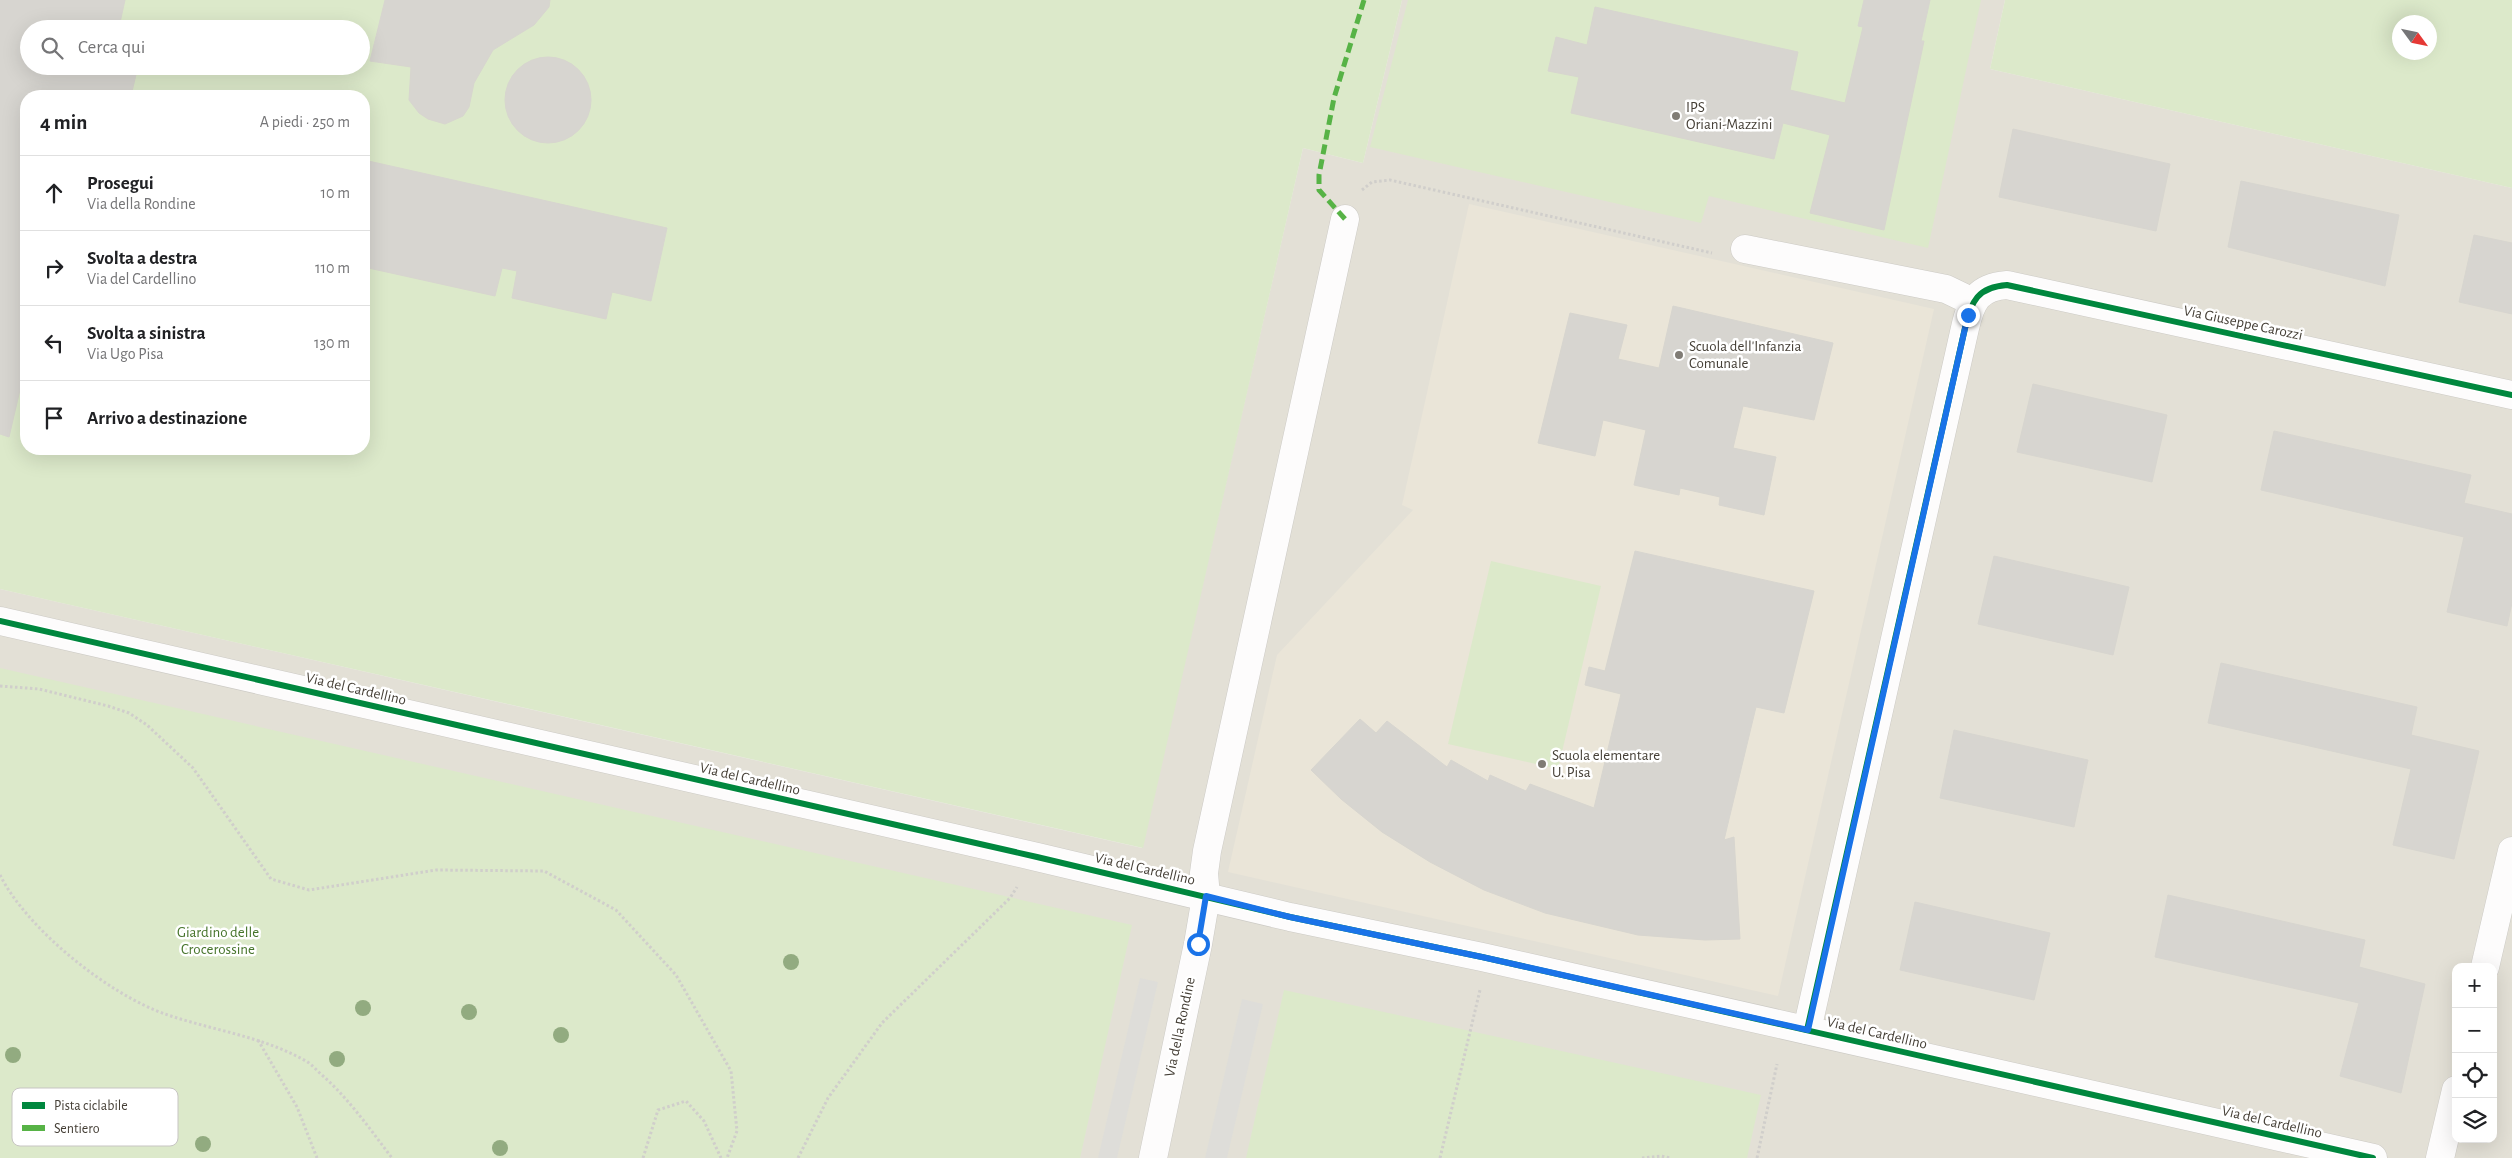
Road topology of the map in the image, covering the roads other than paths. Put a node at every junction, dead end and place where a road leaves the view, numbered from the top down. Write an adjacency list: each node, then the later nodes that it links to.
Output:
1 (1344, 219): 7 (street, Via della Rondine)
2 (1745, 249): 3 (street)
3 (1974, 302): 4 (street, Via Giuseppe Carozzi); 9 (street)
4 (2512, 395)
5 (0, 621): 7 (street, Via del Cardellino)
6 (2512, 851): 8 (street)
7 (1206, 896): 9 (street, Via del Cardellino); 11 (street, Via della Rondine)
8 (2486, 963)
9 (1808, 1030): 12 (street, Via del Cardellino)
10 (2454, 1098): 13 (street)
11 (1152, 1158)
12 (2374, 1158)
13 (2440, 1158)

